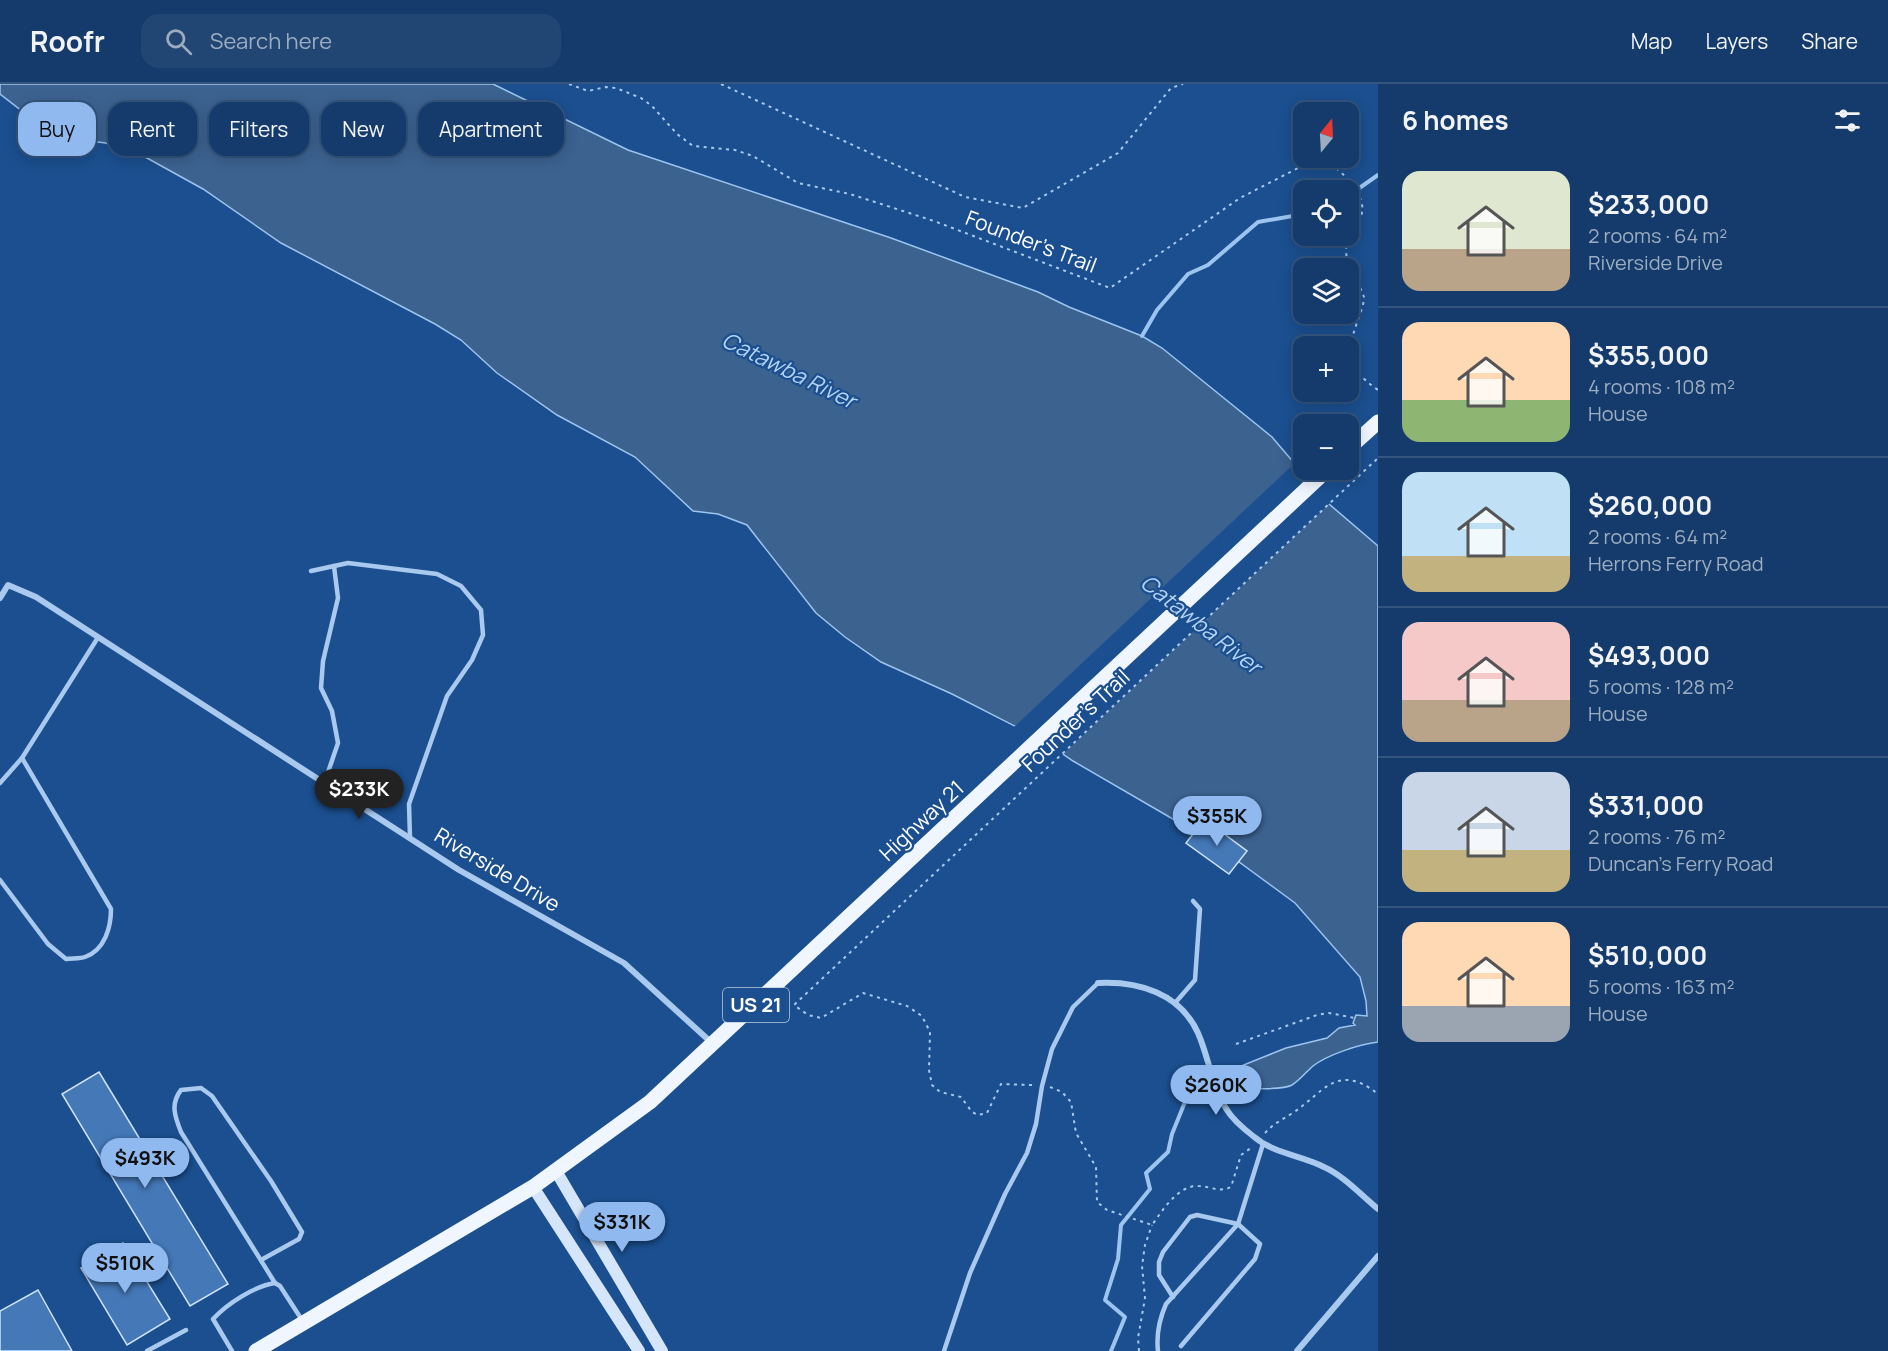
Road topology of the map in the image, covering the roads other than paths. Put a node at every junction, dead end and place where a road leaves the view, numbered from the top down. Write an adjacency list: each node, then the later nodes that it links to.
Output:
1 (1378, 422): 2 (main road)
2 (1359, 440)
3 (1316, 480): 16 (main road, Highway 21 / US 21)
4 (334, 566): 5 (lane); 10 (lane); 11 (lane)
5 (311, 571)
6 (0, 598): 7 (street, Riverside Drive)
7 (98, 639): 8 (lane); 10 (street, Riverside Drive)
8 (22, 758): 9 (lane); 12 (lane)
9 (0, 783)
10 (324, 784): 11 (street, Riverside Drive)
11 (410, 838): 16 (street, Riverside Drive)
12 (0, 879)
13 (1193, 901): 15 (lane)
14 (1098, 982): 15 (street); 34 (lane)
15 (1175, 1003): 17 (street)
16 (713, 1045): 18 (main road, Highway 21 / US 21)
17 (1263, 1144): 20 (street); 21 (lane)
18 (556, 1171): 19 (main road, Highway 21 / US 21); 33 (street)
19 (533, 1187): 26 (main road, US 21); 32 (street)
20 (1378, 1209)
21 (1238, 1224): 25 (lane); 25 (lane); 28 (lane)
22 (1378, 1256): 36 (street)
23 (261, 1260): 23 (lane); 24 (lane)
24 (275, 1282): 26 (lane); 30 (lane)
25 (1173, 1297): 35 (lane)
26 (304, 1323): 31 (main road, US 21)
27 (186, 1330): 29 (lane)
28 (1181, 1346)
29 (147, 1351)
30 (232, 1351)
31 (256, 1351)
32 (639, 1351)
33 (662, 1351)
34 (944, 1351)
35 (1158, 1351)
36 (1297, 1351)

